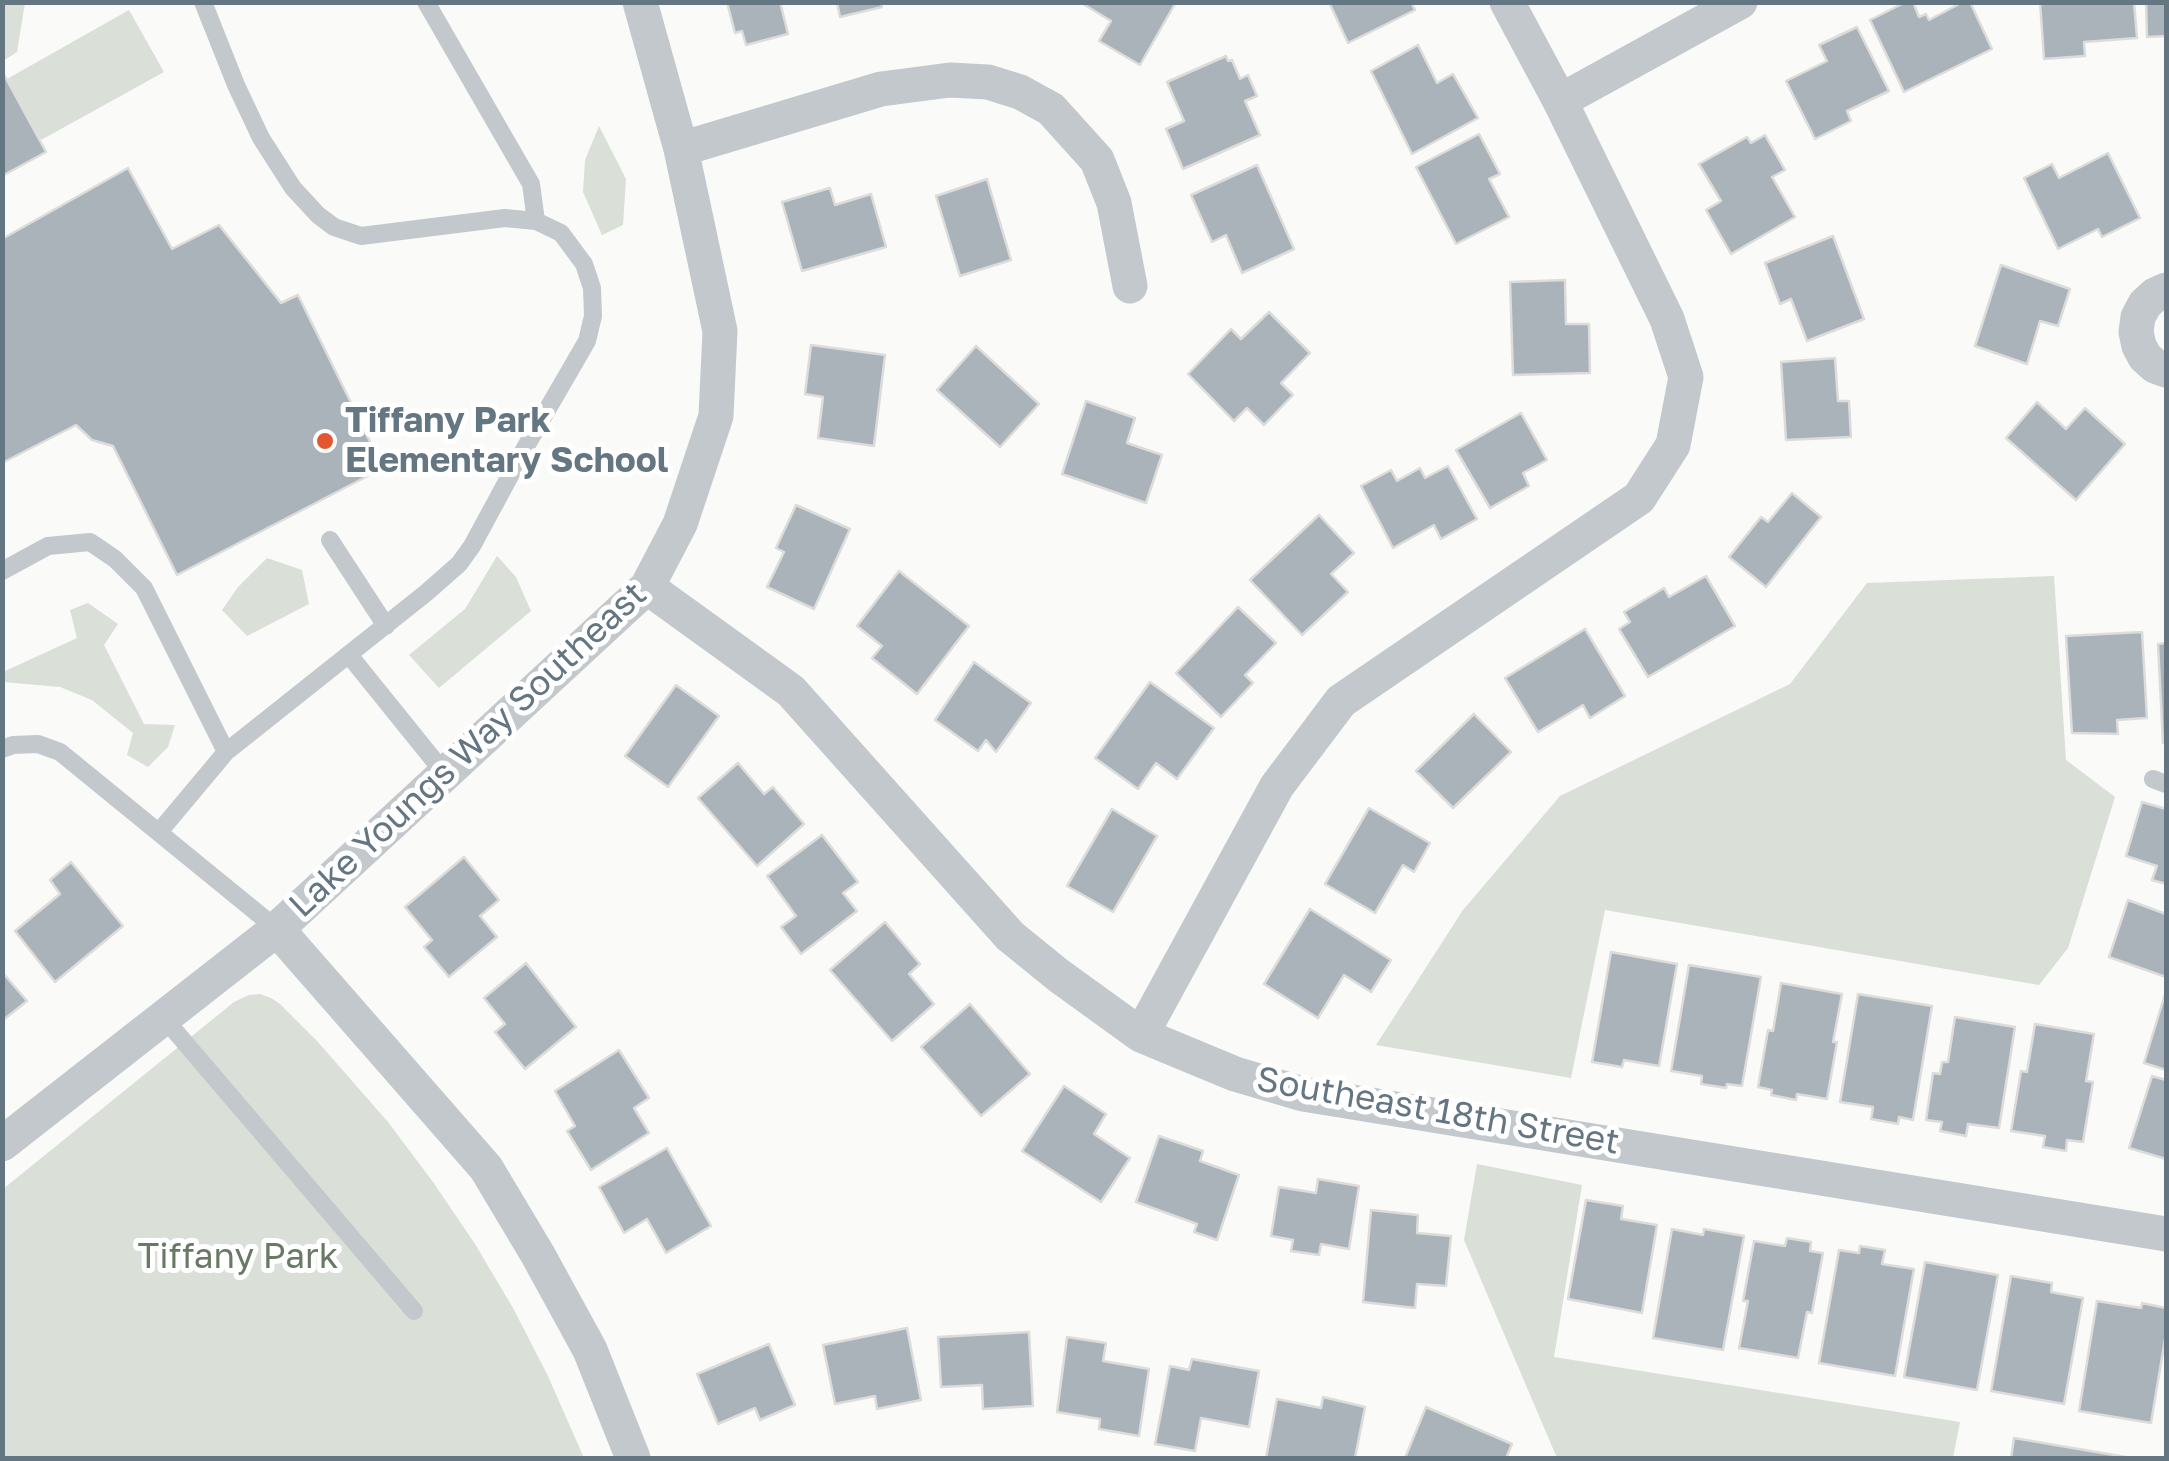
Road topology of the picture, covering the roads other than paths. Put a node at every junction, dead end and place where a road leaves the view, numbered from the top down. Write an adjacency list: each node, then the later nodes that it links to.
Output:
1 (203, 2): 8 (lane)
2 (426, 2): 8 (lane)
3 (640, 2): 7 (street, Lake Youngs Way Southeast)
4 (1508, 2): 6 (street)
5 (1740, 2): 6 (street)
6 (1560, 100): 23 (street)
7 (681, 149): 9 (street); 14 (street, Lake Youngs Way Southeast)
8 (536, 221): 15 (lane)
9 (1130, 286)
10 (2166, 290): 11 (street)
11 (2166, 370)
12 (330, 540): 15 (lane)
13 (2, 571): 18 (lane)
14 (647, 586): 19 (street, Lake Youngs Way Southeast); 23 (street, Southeast 18th Street)
15 (386, 626): 16 (lane)
16 (348, 654): 18 (lane); 19 (lane)
17 (2, 749): 20 (lane)
18 (226, 752): 20 (lane)
19 (445, 774): 21 (street, Lake Youngs Way Southeast)
20 (159, 832): 21 (lane)
21 (277, 930): 22 (street, Lake Youngs Way Southeast); 27 (street)
22 (163, 1017): 24 (street, Lake Youngs Way Southeast); 26 (lane)
23 (1141, 1035): 25 (street, Southeast 18th Street)
24 (2, 1144)
25 (2166, 1234)
26 (414, 1311)
27 (633, 1458)

